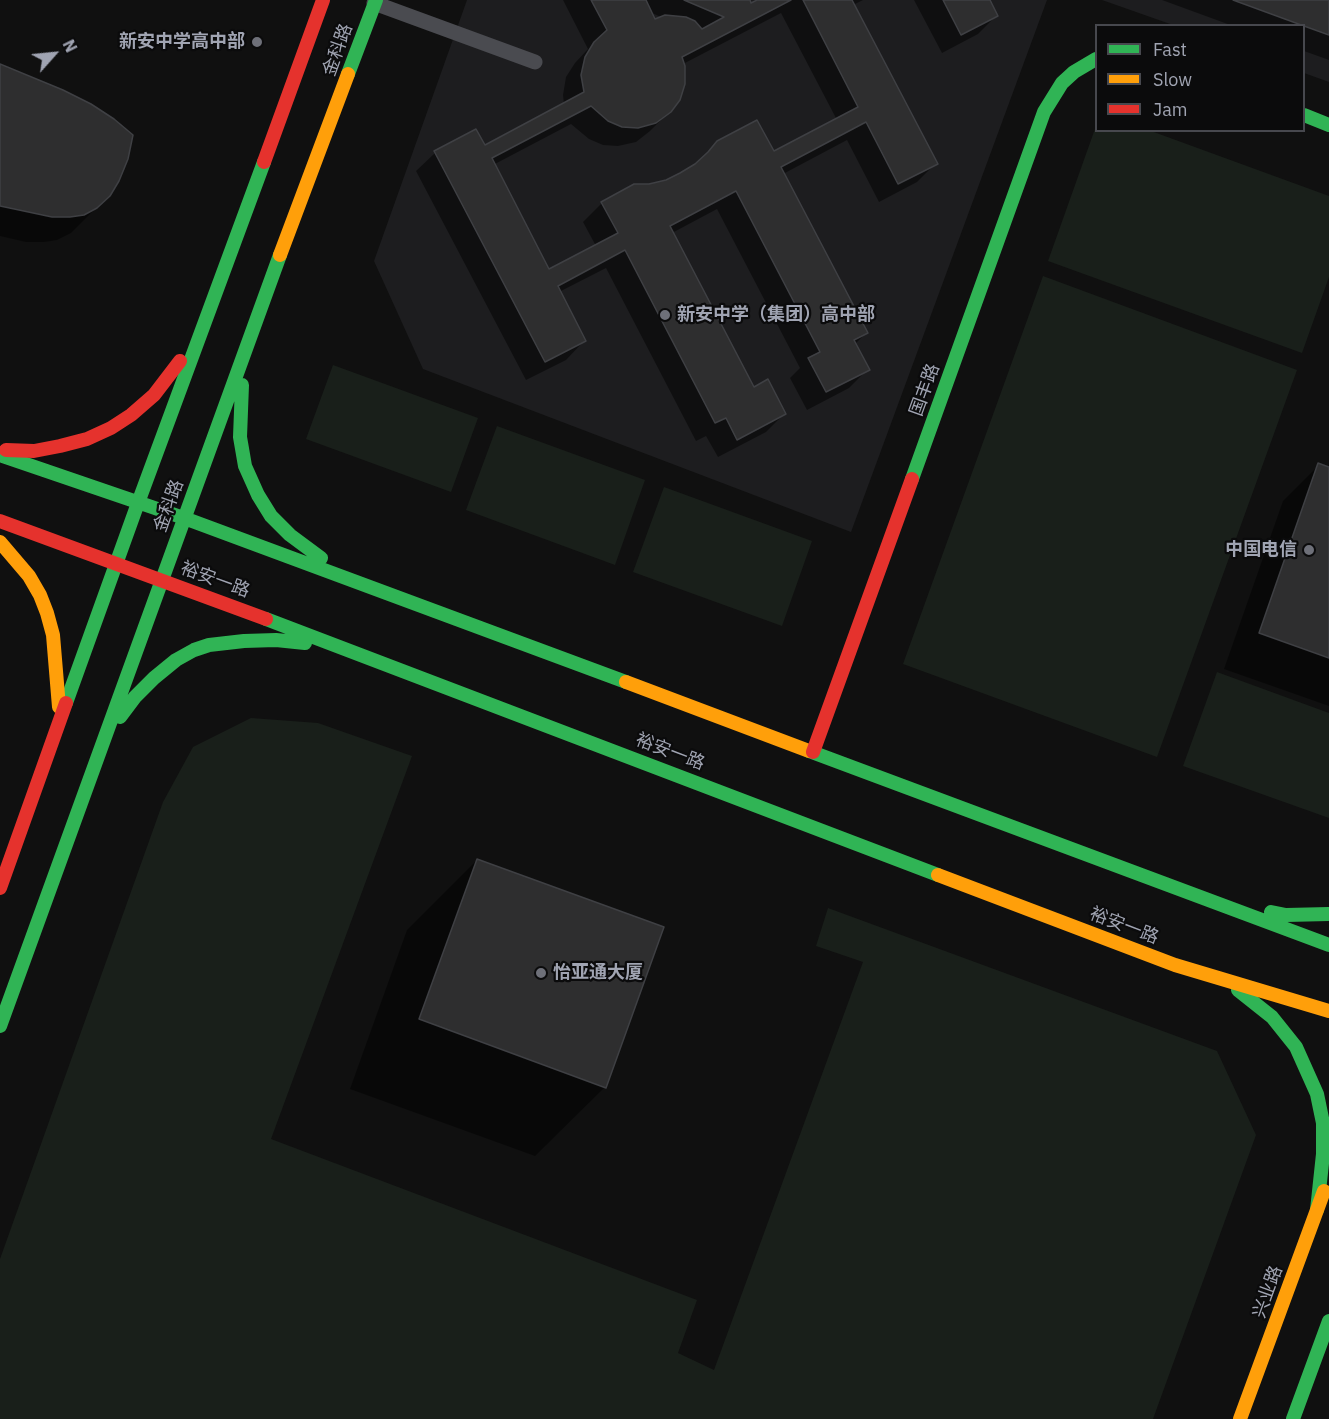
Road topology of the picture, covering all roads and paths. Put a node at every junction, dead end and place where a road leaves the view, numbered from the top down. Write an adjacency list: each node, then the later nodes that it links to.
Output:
1 (323, 0): 7 (main road, 金科路)
2 (375, 2): 4 (lane); 8 (main road, 金科路)
3 (1095, 60): 21 (main road, 国丰路)
4 (535, 62)
5 (1305, 115): 6 (main road)
6 (1329, 124)
7 (204, 324): 9 (main road); 11 (main road, 金科路)
8 (246, 347): 12 (main road, 金科路); 17 (main road)
9 (0, 450)
10 (0, 455): 11 (main road)
11 (138, 503): 12 (main road); 15 (main road, 金科路)
12 (183, 518): 16 (main road, 金科路); 17 (main road)
13 (0, 521): 15 (main road, 裕安一路)
14 (0, 542): 19 (main road)
15 (117, 563): 16 (main road, 裕安一路); 19 (main road, 金科路)
16 (161, 579): 18 (main road, 裕安一路); 20 (main road, 金科路)
17 (355, 580): 21 (main road)
18 (341, 645): 20 (main road); 26 (main road, 裕安一路)
19 (60, 719): 22 (main road, 金科路)
20 (103, 740): 28 (main road, 金科路)
21 (813, 752): 23 (main road)
22 (0, 888)
23 (1203, 897): 24 (main road); 25 (main road)
24 (1329, 914)
25 (1329, 945)
26 (1175, 965): 27 (main road, 裕安一路); 30 (main road)
27 (1329, 1011)
28 (0, 1026)
29 (1329, 1178): 30 (main road, 兴业路)
30 (1317, 1210): 32 (main road, 兴业路)
31 (1329, 1321): 33 (main road)
32 (1240, 1419)
33 (1293, 1419)

